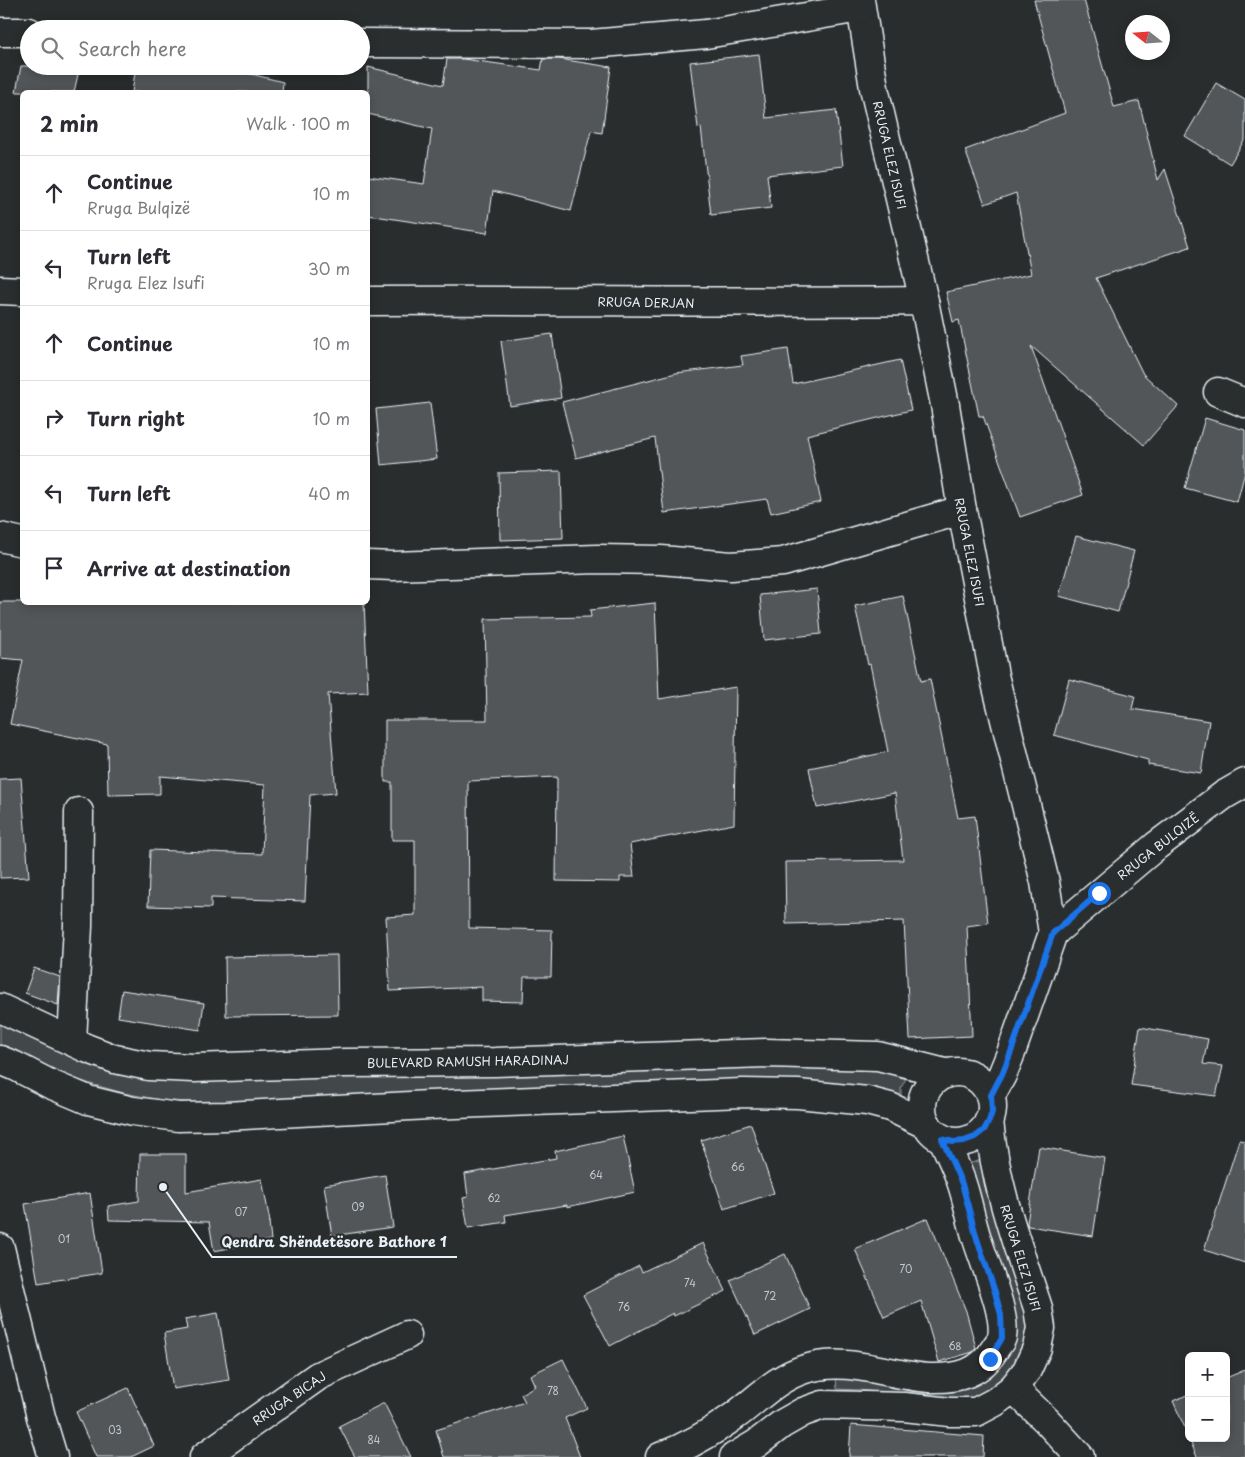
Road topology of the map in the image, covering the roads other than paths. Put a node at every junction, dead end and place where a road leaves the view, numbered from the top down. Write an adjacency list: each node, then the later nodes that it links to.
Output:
1 (860, 4): 4 (street); 8 (street, RRUGA ELEZ ISUFI)
2 (0, 32): 3 (street)
3 (20, 32)
4 (370, 43)
5 (0, 290): 6 (street)
6 (20, 291)
7 (370, 301): 8 (street, RRUGA DERJAN)
8 (924, 301): 11 (street, RRUGA ELEZ ISUFI)
9 (1218, 392): 10 (street)
10 (1245, 403)
11 (962, 510): 14 (street); 17 (street, RRUGA ELEZ ISUFI)
12 (0, 537): 13 (street)
13 (20, 542)
14 (370, 565)
15 (1245, 783): 17 (street, RRUGA BULQIZË)
16 (79, 812): 19 (street)
17 (1053, 933): 22 (street, RRUGA ELEZ ISUFI)
18 (0, 1008): 19 (street, BULEVARD RAMUSH HARADINAJ)
19 (72, 1041): 21 (street, BULEVARD RAMUSH HARADINAJ)
20 (0, 1060): 24 (street)
21 (945, 1073): 22 (street, BULEVARD RAMUSH HARADINAJ); 24 (street)
22 (991, 1095): 23 (street)
23 (989, 1121): 24 (street); 27 (street, RRUGA ELEZ ISUFI)
24 (935, 1132): 30 (street)
25 (0, 1248): 28 (street)
26 (406, 1335): 29 (street, RRUGA BICAJ)
27 (1013, 1388): 31 (street); 32 (street)
28 (53, 1457)
29 (204, 1457)
30 (660, 1457)
31 (734, 1457)
32 (1080, 1457)

